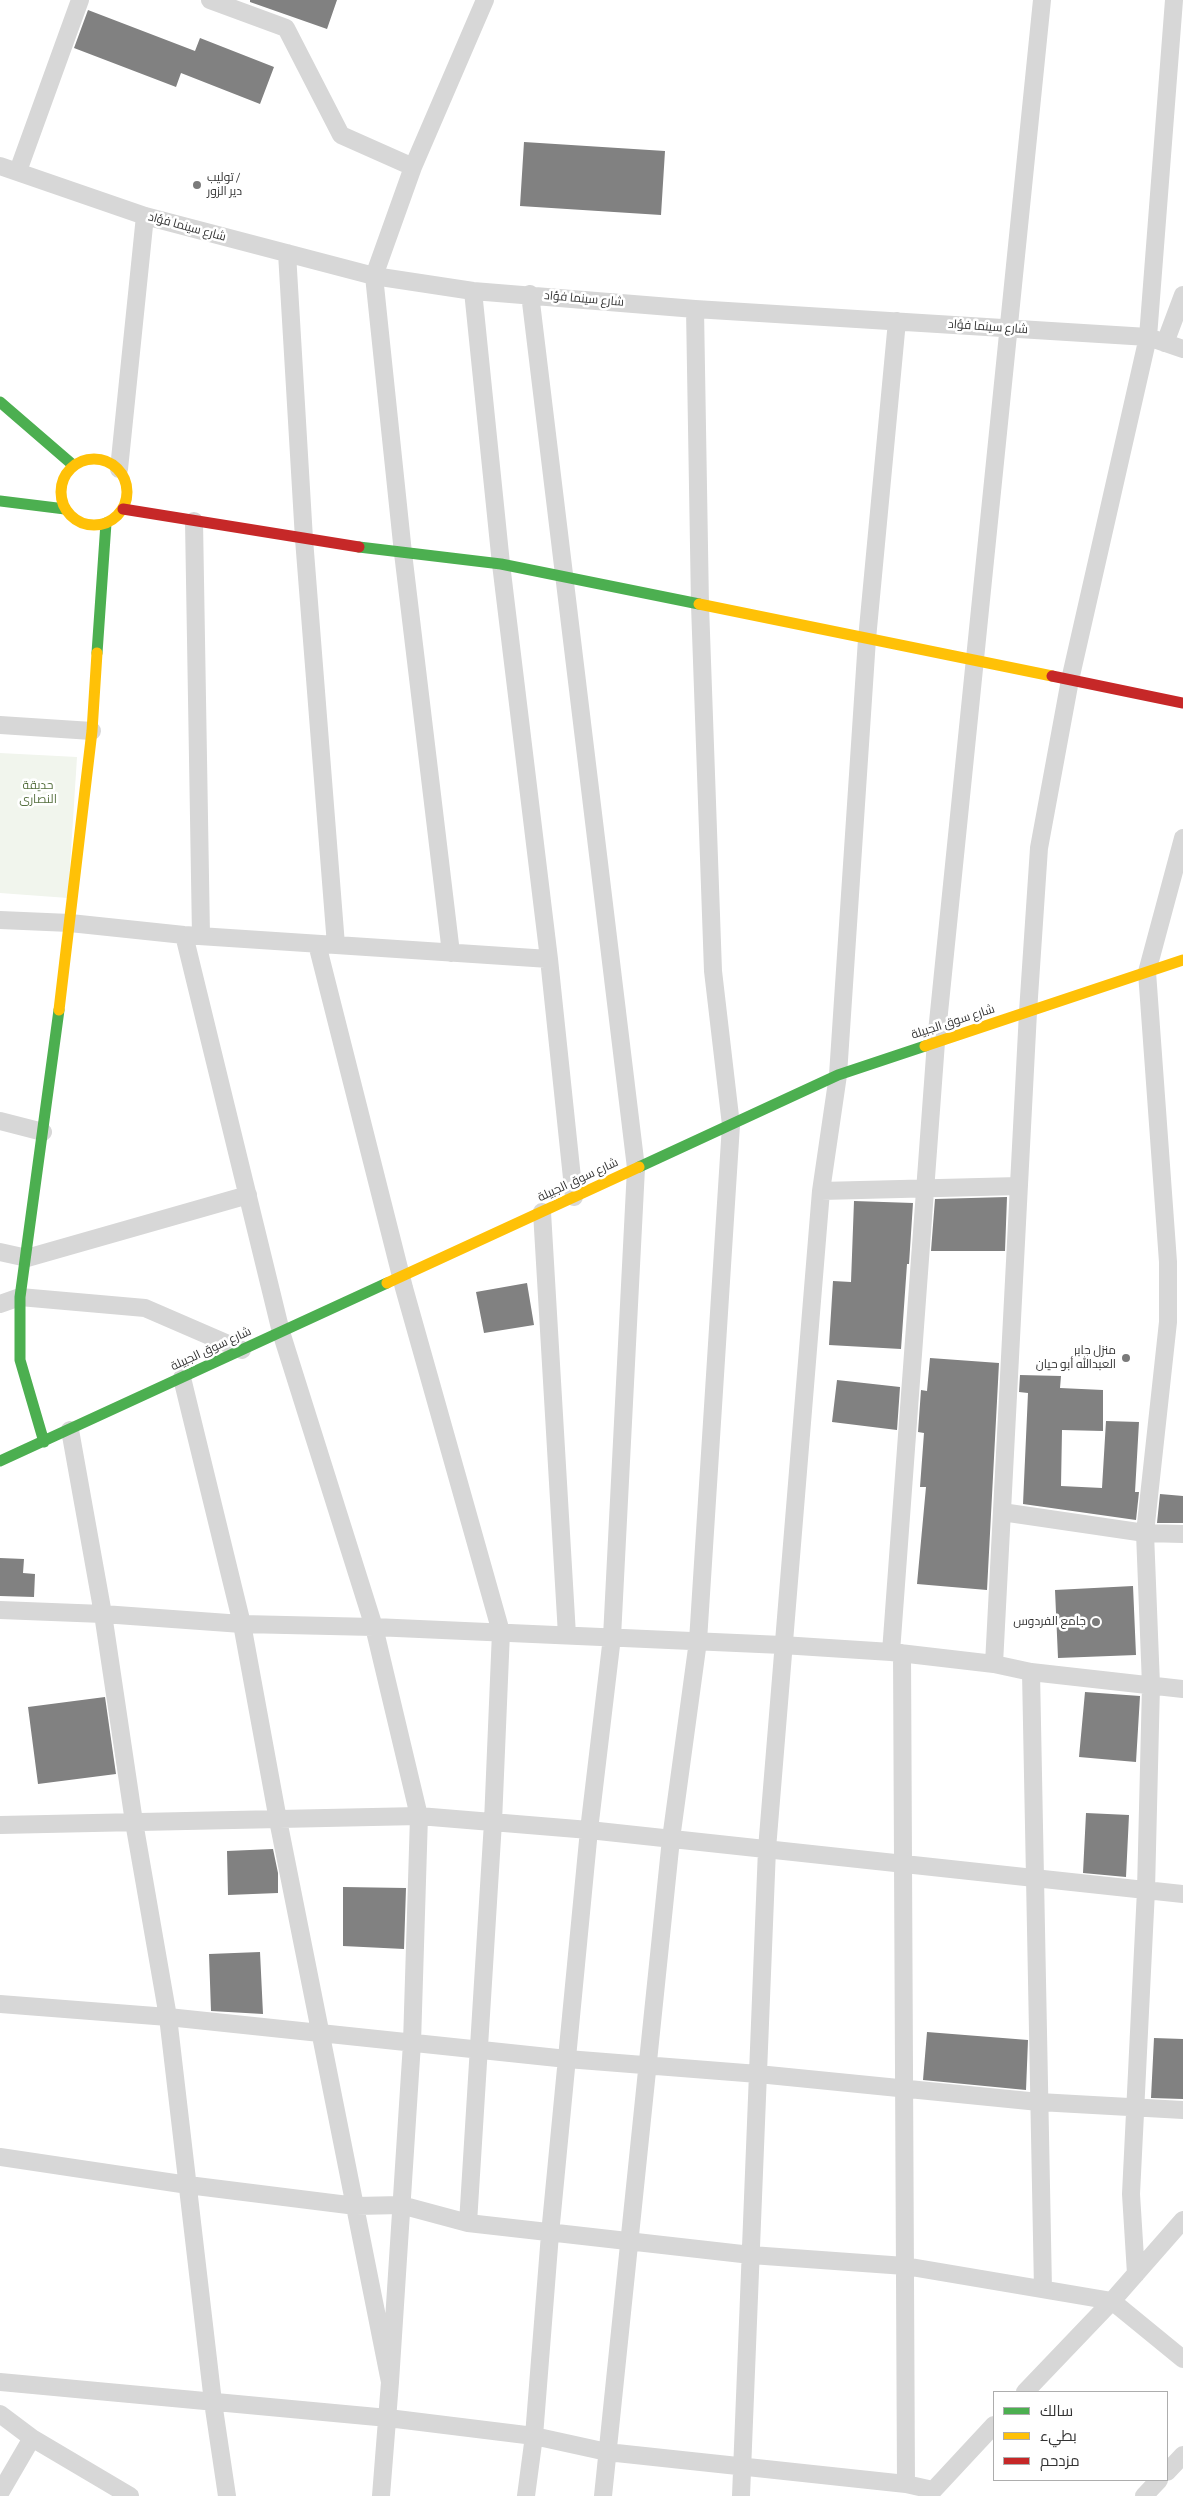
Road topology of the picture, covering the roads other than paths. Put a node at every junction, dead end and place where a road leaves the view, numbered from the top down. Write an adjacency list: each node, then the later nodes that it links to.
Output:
1 (80, 0): 8 (street)
2 (210, 0): 7 (street)
3 (485, 0): 7 (street)
4 (1042, 0): 17 (street)
5 (1174, 0): 18 (street)
6 (0, 166): 8 (street, شارع سينما فؤاد)
7 (414, 167): 11 (street)
8 (18, 171): 9 (street, شارع سينما فؤاد)
9 (146, 216): 10 (street, شارع سينما فؤاد); 23 (street)
10 (287, 253): 11 (street, شارع سينما فؤاد); 29 (street)
11 (374, 276): 12 (street, شارع سينما فؤاد); 30 (street)
12 (473, 291): 13 (street, شارع سينما فؤاد); 31 (street)
13 (530, 294): 15 (street, شارع سينما فؤاد); 32 (street)
14 (1183, 295): 19 (street)
15 (695, 309): 16 (street, شارع سينما فؤاد); 33 (street)
16 (897, 321): 17 (street, شارع سينما فؤاد); 34 (street)
17 (1009, 328): 18 (street, شارع سينما فؤاد); 35 (street)
18 (1148, 337): 19 (street, شارع سينما فؤاد); 36 (street)
19 (1165, 343): 20 (street, شارع سينما فؤاد)
20 (1183, 349)
21 (0, 402): 22 (street)
22 (73, 465): 23 (street); 25 (street)
23 (119, 469): 26 (street)
24 (0, 501): 25 (street)
25 (65, 509): 28 (street)
26 (123, 509): 27 (street); 28 (street)
27 (194, 521): 29 (street); 43 (street)
28 (106, 523): 39 (street)
29 (304, 539): 30 (street); 45 (street)
30 (403, 553): 31 (street); 46 (street)
31 (501, 564): 32 (street); 47 (street)
32 (565, 577): 33 (street); 56 (street)
33 (700, 605): 34 (street); 54 (street)
34 (867, 639): 35 (street); 52 (street)
35 (974, 660): 36 (street); 51 (street)
36 (1070, 680): 37 (street); 50 (street)
37 (1183, 703)
38 (0, 726): 39 (street)
39 (92, 731): 42 (street)
40 (1183, 838): 49 (street)
41 (0, 920): 42 (street)
42 (70, 923): 43 (street); 55 (street)
43 (192, 935): 44 (street); 60 (street)
44 (316, 944): 45 (street); 65 (street)
45 (336, 945): 46 (street)
46 (451, 953): 47 (street)
47 (549, 959): 61 (street)
48 (1183, 960): 49 (street, شارع سوق الجبيلة)
49 (1146, 972): 50 (street, شارع سوق الجبيلة); 75 (street)
50 (1028, 1012): 51 (street, شارع سوق الجبيلة); 57 (street)
51 (936, 1042): 52 (street, شارع سوق الجبيلة); 58 (street)
52 (838, 1075): 54 (street, شارع سوق الجبيلة); 59 (street)
53 (0, 1121): 55 (street)
54 (731, 1125): 56 (street, شارع سوق الجبيلة); 84 (street)
55 (43, 1132): 64 (street)
56 (636, 1168): 61 (street, شارع سوق الجبيلة); 83 (street)
57 (1019, 1186): 58 (street); 74 (street)
58 (925, 1188): 59 (street); 86 (street)
59 (822, 1191): 85 (street)
60 (248, 1195): 64 (street); 68 (street)
61 (574, 1197): 62 (street, شارع سوق الجبيلة)
62 (542, 1212): 65 (street, شارع سوق الجبيلة); 82 (street)
63 (0, 1252): 64 (street)
64 (27, 1258): 66 (street)
65 (401, 1277): 68 (street, شارع سوق الجبيلة); 81 (street)
66 (20, 1297): 67 (street); 69 (street); 72 (street)
67 (0, 1304)
68 (281, 1332): 69 (street, شارع سوق الجبيلة); 80 (street)
69 (242, 1350): 70 (street, شارع سوق الجبيلة)
70 (182, 1378): 71 (street, شارع سوق الجبيلة); 79 (street)
71 (70, 1430): 72 (street, شارع سوق الجبيلة); 78 (street)
72 (44, 1442): 73 (street, شارع سوق الجبيلة)
73 (0, 1461)
74 (1002, 1512): 75 (street); 87 (street)
75 (1145, 1533): 76 (street); 89 (street)
76 (1183, 1534)
77 (0, 1610): 78 (street)
78 (103, 1614): 79 (street); 93 (street)
79 (242, 1624): 80 (street); 92 (street)
80 (374, 1626): 81 (street); 91 (street)
81 (501, 1632): 82 (street); 94 (street)
82 (567, 1635): 83 (street)
83 (612, 1637): 84 (street); 96 (street)
84 (698, 1641): 85 (street); 97 (street)
85 (782, 1645): 86 (street); 98 (street)
86 (897, 1652): 87 (street); 99 (street)
87 (994, 1664): 88 (street)
88 (1031, 1672): 89 (street); 100 (street)
89 (1151, 1685): 90 (street); 101 (street)
90 (1183, 1689)
91 (419, 1816): 92 (street); 94 (street); 106 (street)
92 (278, 1820): 93 (street); 105 (street)
93 (134, 1822): 95 (street); 104 (street)
94 (493, 1822): 96 (street); 107 (street)
95 (0, 1825)
96 (589, 1830): 97 (street); 108 (street)
97 (671, 1839): 98 (street); 109 (street)
98 (767, 1849): 99 (street); 110 (street)
99 (903, 1864): 100 (street); 111 (street)
100 (1035, 1878): 101 (street); 112 (street)
101 (1146, 1890): 102 (street); 113 (street)
102 (1183, 1894)
103 (0, 2004): 104 (street)
104 (168, 2017): 105 (street); 116 (street)
105 (321, 2035): 106 (street); 118 (street)
106 (412, 2043): 107 (street); 117 (street)
107 (479, 2050): 108 (street); 120 (street)
108 (567, 2060): 109 (street); 121 (street)
109 (647, 2065): 110 (street); 122 (street)
110 (758, 2074): 111 (street); 123 (street)
111 (904, 2089): 112 (street); 124 (street)
112 (1039, 2102): 113 (street); 126 (street)
113 (1134, 2108): 114 (street); 125 (street)
114 (1183, 2110)
115 (0, 2157): 116 (street)
116 (188, 2185): 118 (street); 132 (street)
117 (401, 2205): 118 (street); 120 (street); 130 (street)
118 (356, 2206): 130 (street)
119 (1183, 2220): 125 (street)
120 (468, 2223): 121 (street)
121 (550, 2234): 122 (street); 136 (street)
122 (631, 2240): 123 (street); 138 (street)
123 (751, 2255): 124 (street); 140 (street)
124 (905, 2266): 126 (street); 143 (street)
125 (1136, 2274): 127 (street)
126 (1043, 2289): 127 (street)
127 (1112, 2301): 128 (street); 131 (street)
128 (1183, 2359)
129 (0, 2382): 132 (street)
130 (390, 2382): 134 (street)
131 (1026, 2391)
132 (212, 2402): 134 (street); 147 (street)
133 (0, 2414): 137 (street)
134 (388, 2418): 136 (street); 148 (street)
135 (993, 2426): 145 (street)
136 (534, 2436): 138 (street); 149 (street)
137 (32, 2438): 144 (street); 146 (street)
138 (607, 2452): 140 (street); 150 (street)
139 (1183, 2455): 141 (street)
140 (743, 2467): 143 (street); 151 (street)
141 (1168, 2471)
142 (1158, 2481): 152 (street)
143 (906, 2484): 145 (street)
144 (0, 2493)
145 (930, 2493)
146 (130, 2496)
147 (227, 2496)
148 (382, 2496)
149 (526, 2496)
150 (603, 2496)
151 (742, 2496)
152 (1144, 2496)

